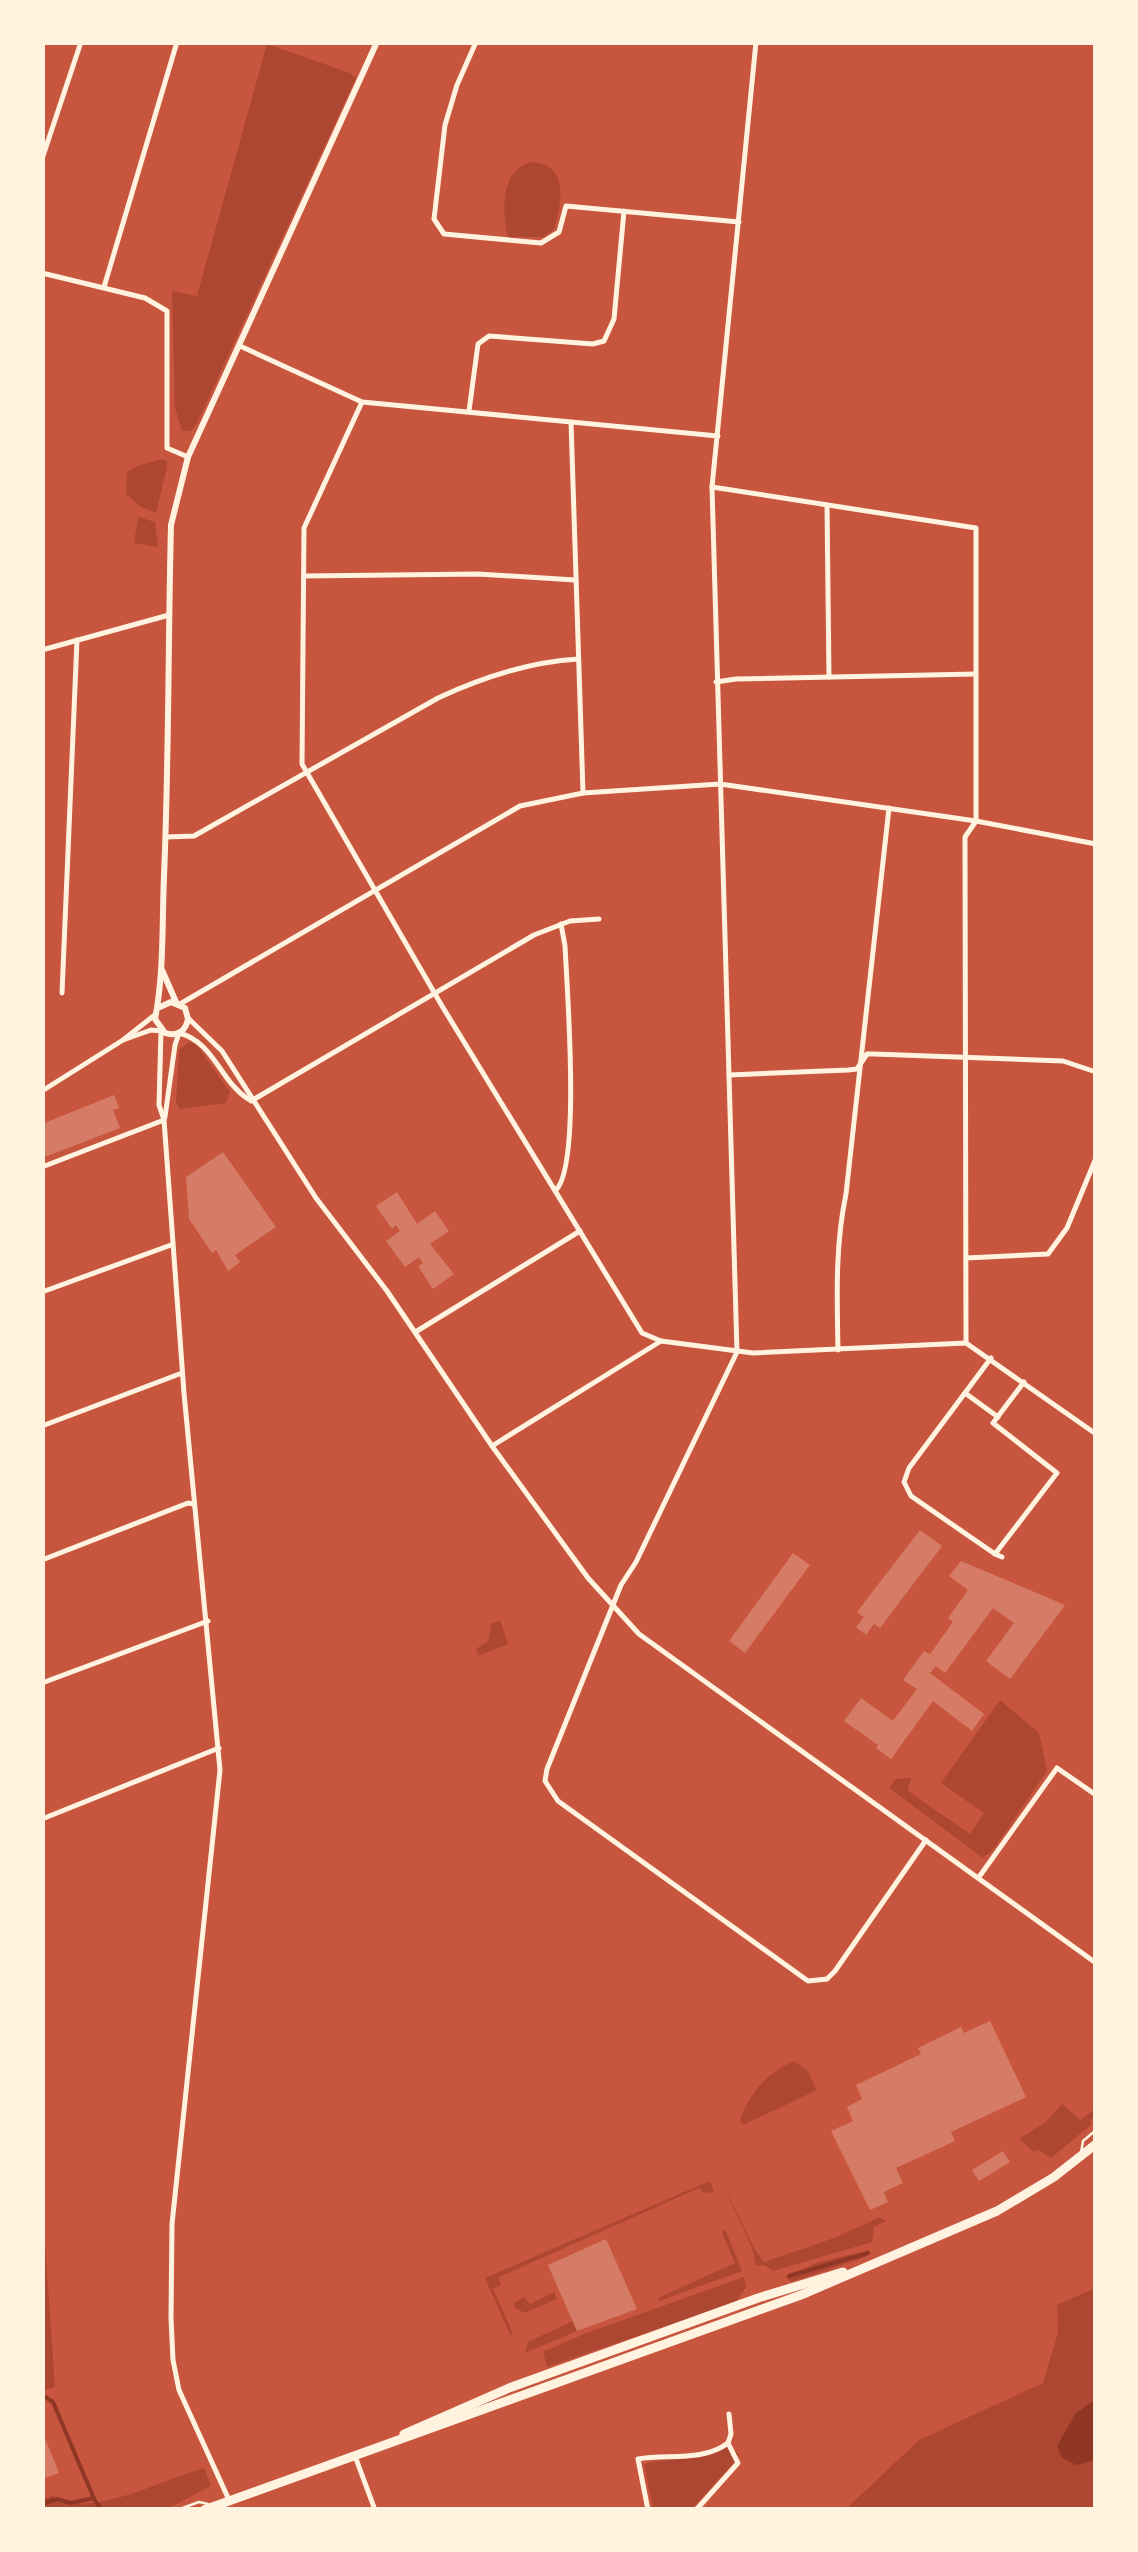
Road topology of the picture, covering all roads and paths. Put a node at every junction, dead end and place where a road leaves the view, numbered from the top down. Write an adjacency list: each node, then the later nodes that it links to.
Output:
1 (80, 42): 6 (street)
2 (177, 42): 10 (street)
3 (377, 42): 11 (street)
4 (476, 42): 7 (street)
5 (756, 42): 8 (street)
6 (42, 159)
7 (624, 211): 8 (street); 13 (street)
8 (738, 222): 15 (street)
9 (42, 273): 10 (street)
10 (104, 287): 16 (street)
11 (239, 346): 12 (street); 16 (street)
12 (362, 402): 13 (street); 19 (street)
13 (468, 412): 14 (street)
14 (572, 422): 15 (street); 20 (street)
15 (718, 436): 17 (street)
16 (188, 457): 21 (street)
17 (712, 487): 18 (street); 27 (street)
18 (827, 504): 25 (street); 26 (street)
19 (304, 576): 20 (street); 28 (street)
20 (575, 580): 24 (street)
21 (169, 615): 22 (street); 33 (street)
22 (78, 640): 23 (street); 40 (street)
23 (42, 650)
24 (578, 659): 28 (street); 30 (street)
25 (976, 674): 26 (street); 32 (street)
26 (830, 676): 27 (street)
27 (716, 682): 29 (street)
28 (307, 772): 33 (street); 35 (street)
29 (720, 784): 30 (street); 31 (street); 51 (street)
30 (583, 792): 35 (street)
31 (889, 808): 32 (street); 49 (street)
32 (976, 821): 34 (street); 47 (street)
33 (166, 838): 38 (street)
34 (1096, 844)
35 (375, 890): 39 (street); 41 (street)
36 (599, 919): 37 (street)
37 (561, 924): 39 (street); 57 (street)
38 (160, 964): 41 (street); 42 (street)
39 (434, 992): 53 (street); 57 (street)
40 (62, 994)
41 (178, 1003): 42 (street); 43 (street)
42 (158, 1011): 44 (street); 46 (street)
43 (188, 1019): 45 (street); 53 (street)
44 (161, 1031): 45 (street); 46 (street); 54 (street)
45 (179, 1033): 53 (street); 54 (street)
46 (123, 1040): 52 (street)
47 (965, 1057): 49 (street); 50 (street); 60 (street)
48 (1096, 1060): 50 (street)
49 (861, 1063): 51 (street); 66 (street)
50 (1094, 1072)
51 (729, 1075): 65 (street)
52 (42, 1091)
53 (251, 1100): 62 (street)
54 (164, 1120): 56 (street); 59 (street)
55 (1096, 1158): 60 (street)
56 (42, 1167)
57 (556, 1190): 58 (street)
58 (580, 1231): 62 (street); 63 (street)
59 (172, 1245): 61 (street); 68 (street)
60 (966, 1258): 64 (street)
61 (42, 1292)
62 (416, 1332): 74 (street)
63 (661, 1341): 65 (street); 74 (street)
64 (966, 1343): 66 (street); 67 (street)
65 (736, 1350): 66 (street); 77 (street)
66 (838, 1350)
67 (991, 1358): 69 (street); 70 (street)
68 (182, 1372): 72 (street); 75 (street)
69 (1024, 1382): 71 (street); 73 (street)
70 (966, 1393): 71 (street); 71 (street)
71 (998, 1417)
72 (42, 1426)
73 (1095, 1434)
74 (492, 1446): 77 (street)
75 (195, 1504): 76 (street); 78 (street)
76 (42, 1560)
77 (613, 1606): 83 (street); 83 (street)
78 (208, 1621): 79 (street); 80 (street)
79 (42, 1683)
80 (220, 1748): 82 (street); 92 (street)
81 (1096, 1795): 84 (street)
82 (42, 1819)
83 (926, 1840): 84 (street)
84 (978, 1877): 85 (street)
85 (1096, 1963)
86 (1096, 2130): 88 (lane)
87 (1096, 2144): 88 (highway)
88 (1081, 2156): 91 (highway)
89 (729, 2414): 90 (street)
90 (728, 2443): 96 (street); 97 (street)
91 (355, 2456): 92 (highway); 95 (street)
92 (228, 2500): 93 (highway)
93 (209, 2508): 94 (lane)
94 (177, 2510)
95 (375, 2510)
96 (648, 2510)
97 (696, 2510)

